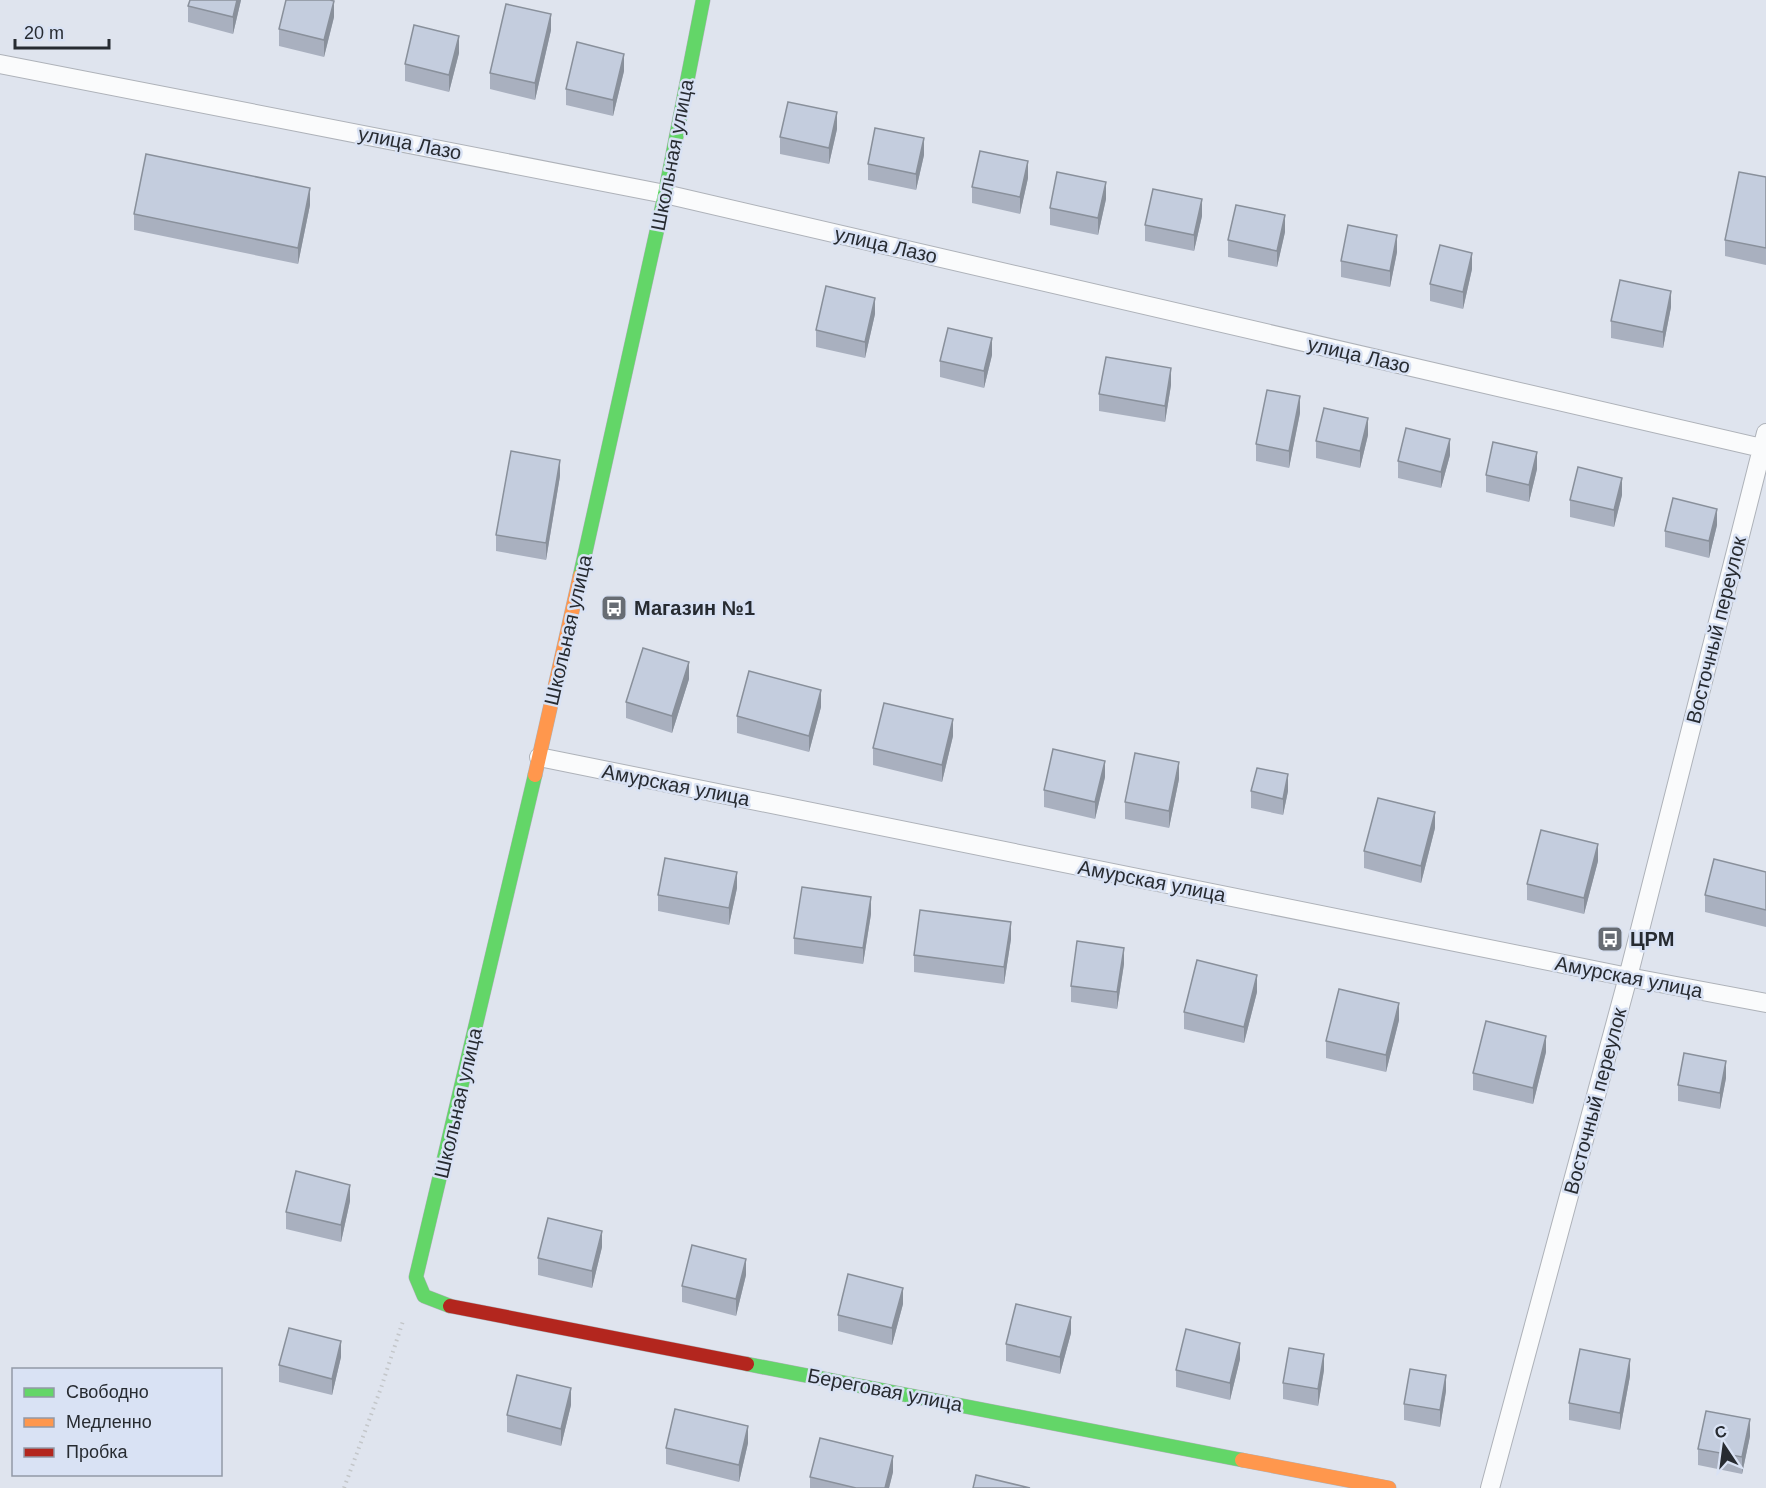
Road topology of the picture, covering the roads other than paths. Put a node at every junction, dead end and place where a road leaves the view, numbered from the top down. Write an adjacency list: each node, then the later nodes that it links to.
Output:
1 (703, 0): 3 (street, Школьная улица)
2 (0, 64): 3 (lane, улица Лазо)
3 (665, 194): 4 (lane, улица Лазо); 5 (street, Школьная улица)
4 (1764, 444): 6 (lane, Восточный переулок)
5 (539, 757): 6 (lane, Амурская улица); 8 (street, Школьная улица)
6 (1628, 977): 7 (lane, Амурская улица); 10 (lane, Восточный переулок)
7 (1766, 1003)
8 (416, 1277): 9 (street, Береговая улица)
9 (1389, 1488)
10 (1490, 1488)

